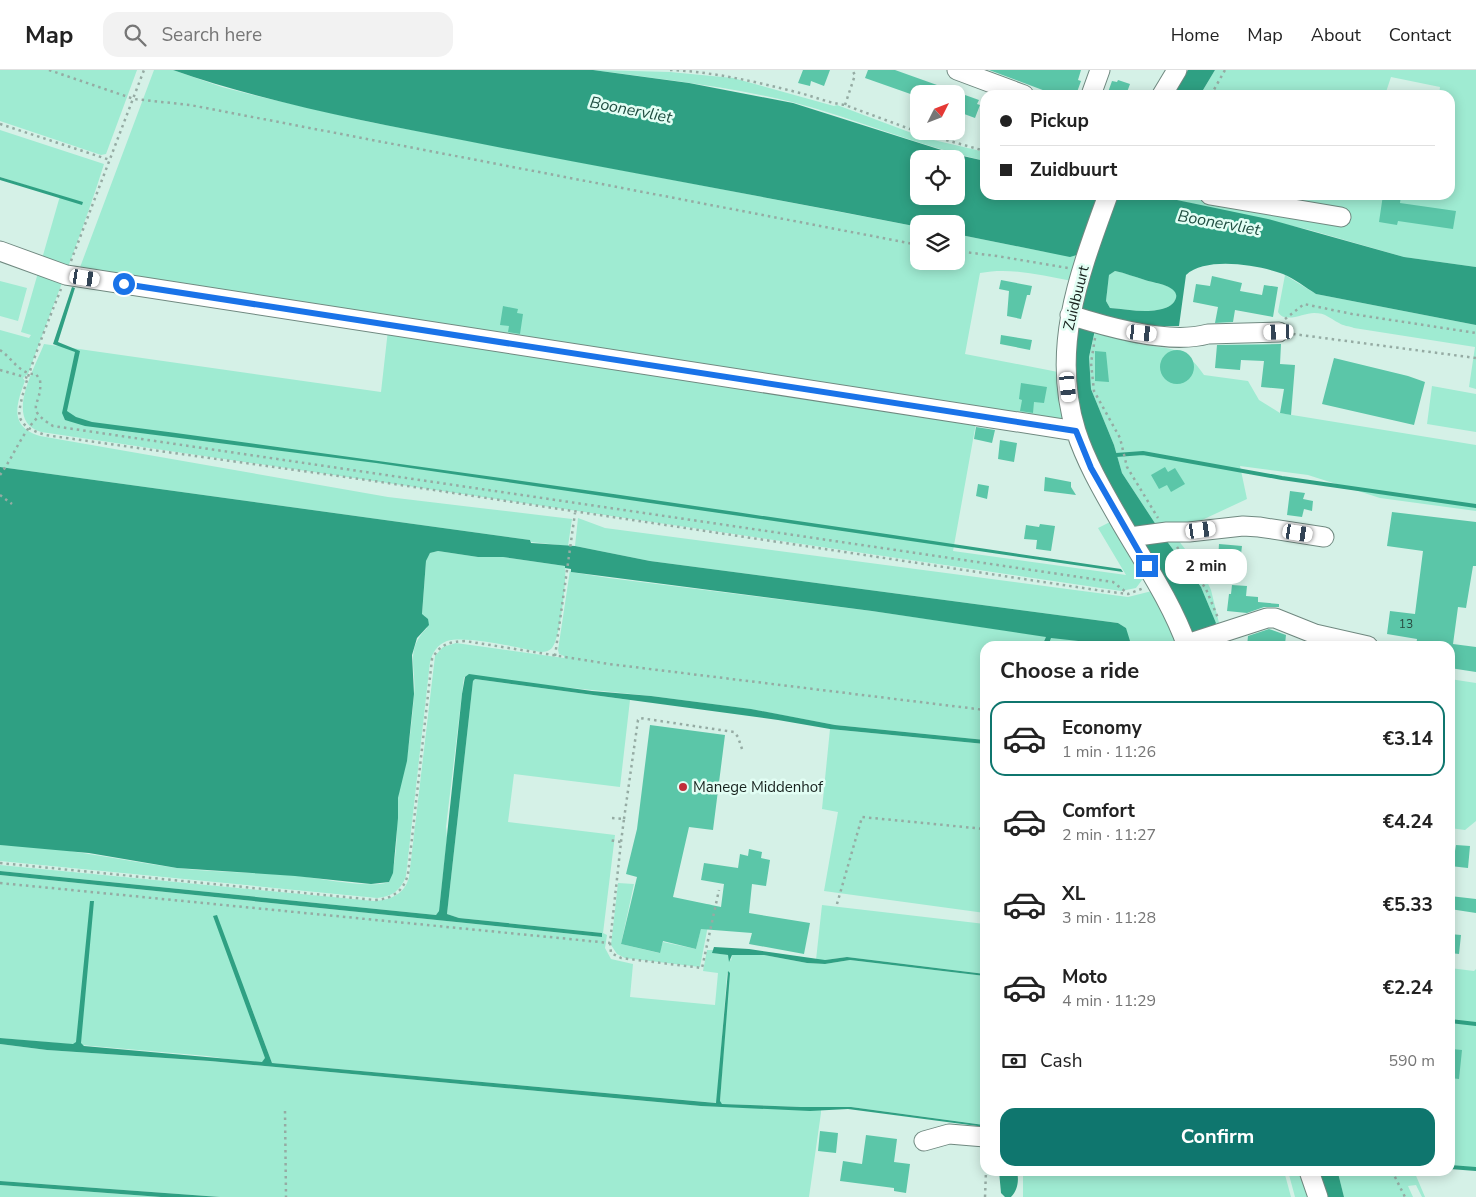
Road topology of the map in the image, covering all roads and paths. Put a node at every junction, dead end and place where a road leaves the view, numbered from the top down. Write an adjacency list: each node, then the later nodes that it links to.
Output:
1 (49, 70): 13 (path)
2 (144, 70): 13 (path)
3 (670, 70): 14 (path)
4 (852, 70): 14 (path)
5 (1100, 70): 10 (street)
6 (1177, 70): 11 (street)
7 (1225, 70): 12 (path)
8 (970, 72): 9 (street)
9 (1012, 90)
10 (1092, 90)
11 (1165, 90)
12 (1214, 90)
13 (134, 99): 15 (path); 20 (path)
14 (845, 105): 16 (path)
15 (0, 124)
16 (980, 150)
17 (1106, 200): 23 (street, Zuidbuurt)
18 (1240, 200): 19 (street)
19 (1341, 217)
20 (910, 243)
21 (0, 251): 32 (street)
22 (965, 252): 23 (path)
23 (1084, 264): 24 (street, Zuidbuurt)
24 (1086, 320): 25 (street); 32 (street, Zuidbuurt); 37 (path)
25 (1279, 332): 26 (path); 28 (path)
26 (1476, 333)
27 (0, 350): 30 (path)
28 (1476, 358)
29 (0, 370): 31 (path)
30 (38, 417): 31 (path); 41 (path)
31 (27, 428): 33 (path); 36 (path)
32 (1076, 431): 38 (street, Zuidbuurt)
33 (0, 475)
34 (0, 495): 35 (path)
35 (12, 504)
36 (575, 512): 41 (path); 44 (path)
37 (1165, 532): 38 (street); 39 (street); 42 (path)
38 (1134, 537): 40 (street, Zuidbuurt)
39 (1324, 537)
40 (1156, 580): 41 (path); 42 (street, Zuidbuurt)
41 (1128, 594)
42 (1202, 639): 43 (street)
43 (1346, 641)
44 (555, 656): 45 (path); 52 (path)
45 (980, 709)
46 (742, 749): 48 (path)
47 (612, 818): 48 (path)
48 (624, 819): 51 (path)
49 (980, 829): 55 (path)
50 (609, 840): 51 (path)
51 (621, 842): 56 (path)
52 (0, 863)
53 (0, 883): 56 (path)
54 (718, 890): 56 (path)
55 (837, 904)
56 (610, 942)
57 (285, 1110): 63 (path)
58 (980, 1137): 59 (street)
59 (924, 1141)
60 (986, 1176): 64 (path)
61 (1311, 1176): 65 (street)
62 (1394, 1176): 66 (path)
63 (286, 1197)
64 (985, 1197)
65 (1318, 1197)
66 (1405, 1197)

